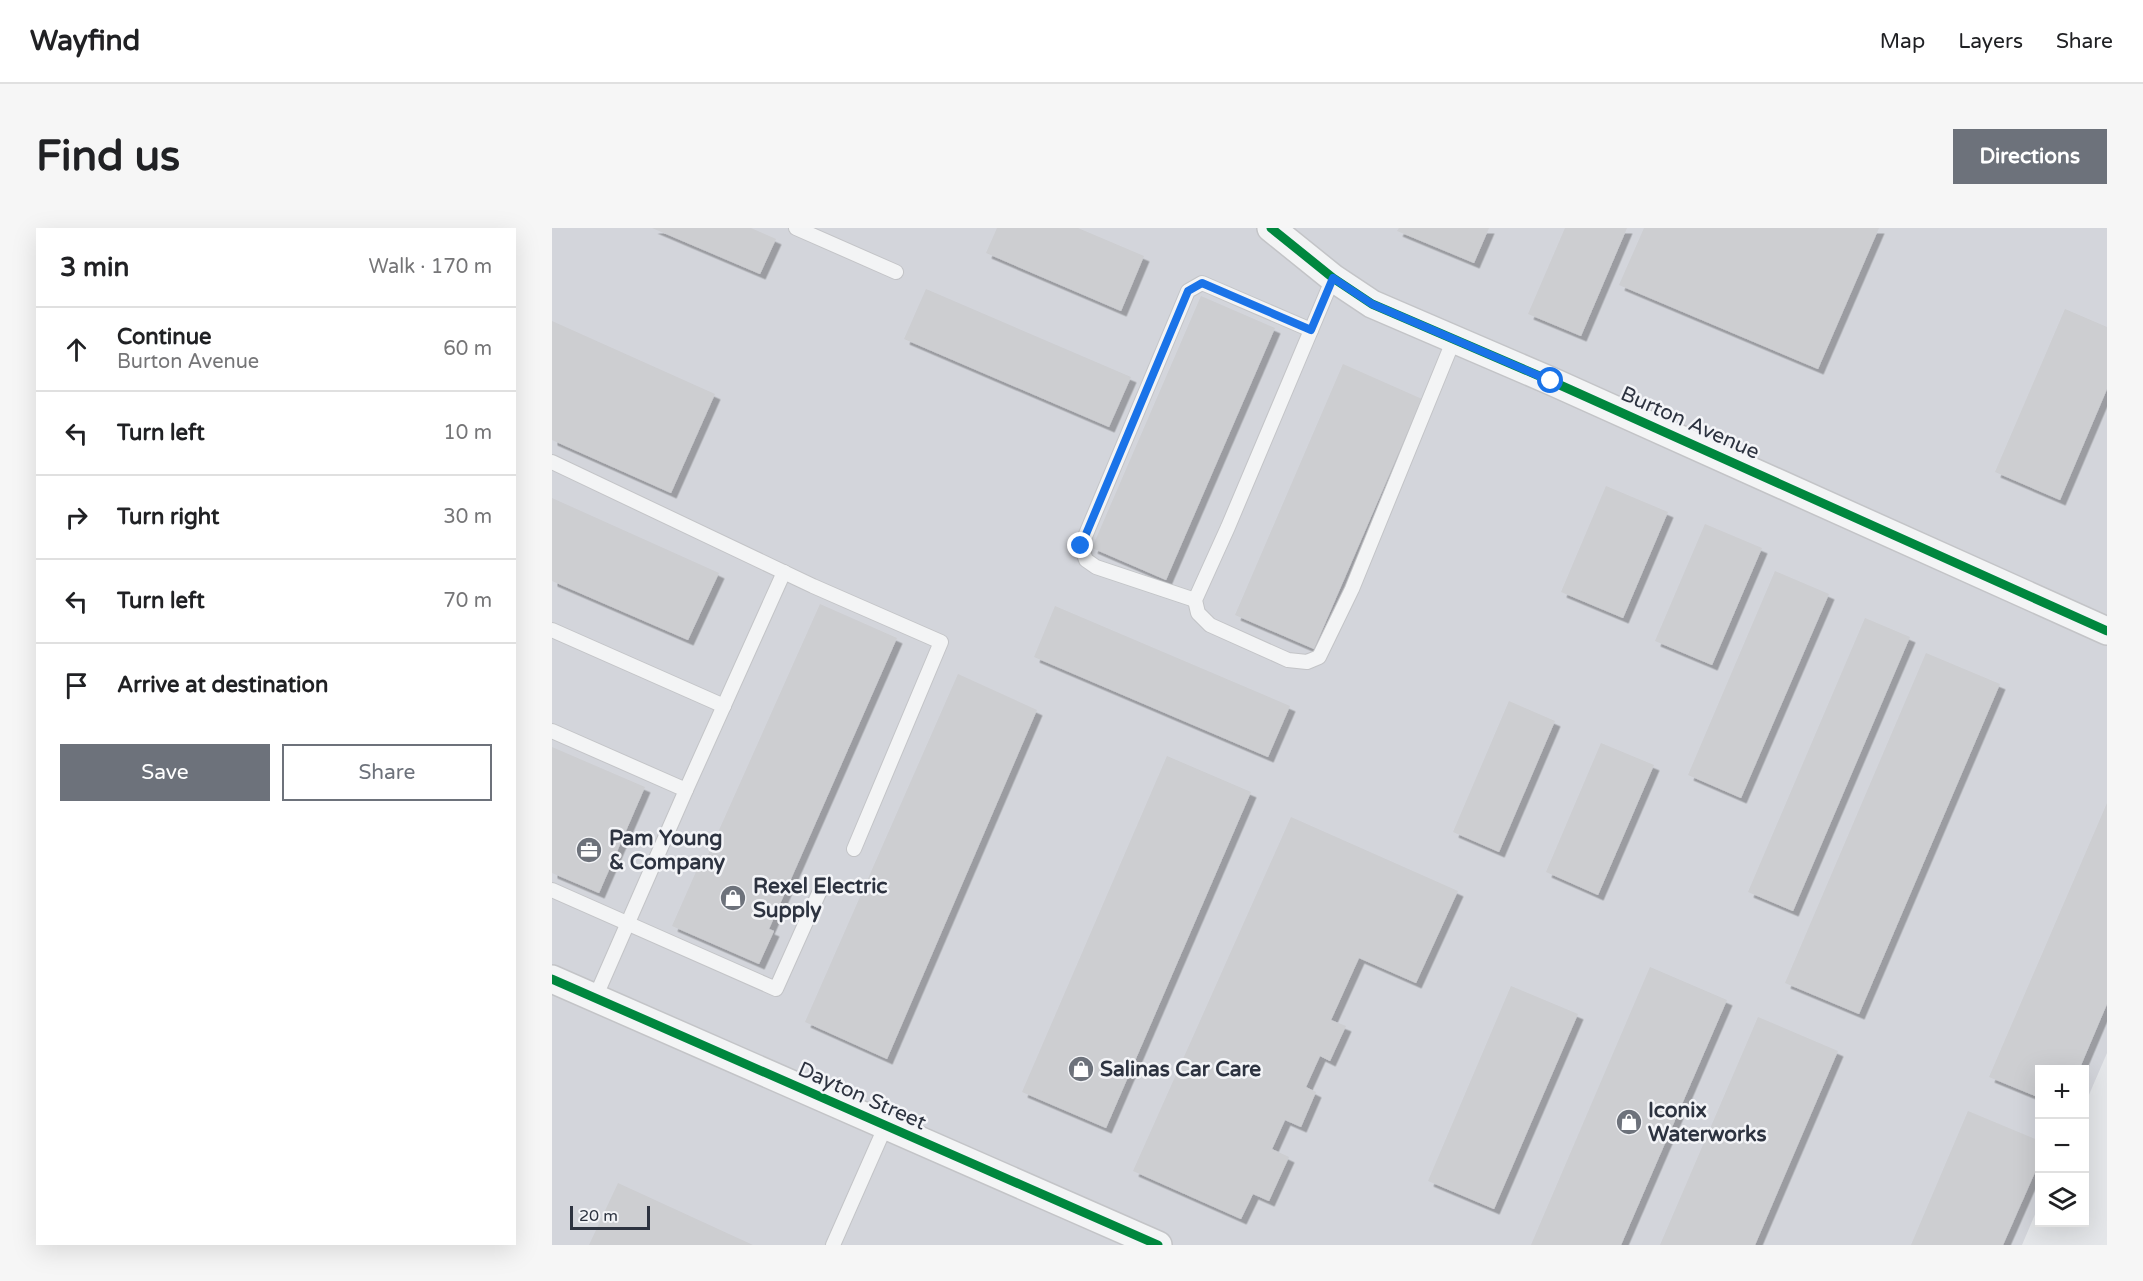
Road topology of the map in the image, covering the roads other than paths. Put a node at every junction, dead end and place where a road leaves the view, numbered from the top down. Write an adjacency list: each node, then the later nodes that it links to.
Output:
1 (796, 228): 3 (lane)
2 (1271, 228): 4 (street, Burton Avenue)
3 (896, 272)
4 (1333, 278): 5 (lane); 6 (street, Burton Avenue)
5 (1311, 330): 9 (lane); 9 (lane)
6 (1454, 339): 9 (lane); 11 (street, Burton Avenue)
7 (552, 462): 8 (lane)
8 (784, 572): 12 (lane); 15 (lane)
9 (1195, 600)
10 (552, 630): 12 (lane)
11 (2107, 631)
12 (724, 706): 14 (lane)
13 (552, 731): 14 (lane)
14 (686, 790): 18 (lane)
15 (854, 849)
16 (823, 884): 18 (lane)
17 (552, 890): 18 (lane)
18 (628, 924): 20 (lane)
19 (552, 979): 20 (street, Dayton Street)
20 (595, 998): 21 (street, Dayton Street)
21 (885, 1125): 22 (lane); 23 (street, Dayton Street)
22 (833, 1245)
23 (1158, 1245)

